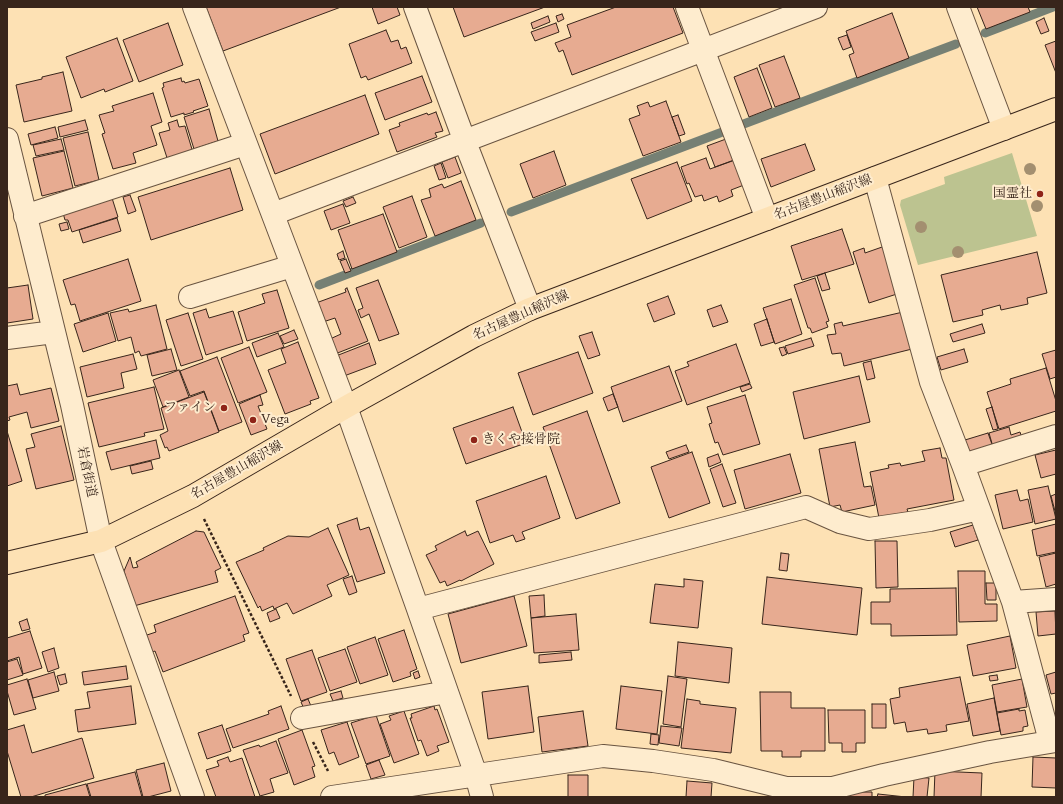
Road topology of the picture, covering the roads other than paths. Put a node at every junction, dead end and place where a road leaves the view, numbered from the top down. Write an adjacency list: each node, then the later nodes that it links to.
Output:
1 (194, 7): 11 (street)
2 (415, 7): 10 (street)
3 (686, 7): 6 (street)
4 (816, 7): 6 (street)
5 (958, 7): 8 (street)
6 (703, 50): 10 (street); 15 (street)
7 (1056, 109): 8 (main road, 名古屋豊山稲沢線)
8 (1004, 129): 12 (main road, 名古屋豊山稲沢線)
9 (7, 139): 14 (street, 岩倉街道)
10 (465, 142): 13 (street); 18 (street)
11 (246, 144): 13 (street); 14 (street)
12 (875, 178): 15 (main road, 名古屋豊山稲沢線); 23 (street)
13 (272, 214): 16 (street)
14 (25, 216): 19 (street, 岩倉街道)
15 (767, 219): 18 (main road, 名古屋豊山稲沢線)
16 (292, 266): 17 (street); 21 (street)
17 (190, 297)
18 (530, 309): 21 (main road, 名古屋豊山稲沢線)
19 (54, 332): 20 (street); 25 (street, 岩倉街道)
20 (7, 338)
21 (346, 408): 25 (main road, 名古屋豊山稲沢線); 29 (street)
22 (1056, 436): 23 (street)
23 (963, 465): 24 (street)
24 (979, 509): 28 (street); 29 (street)
25 (101, 542): 26 (main road, 名古屋豊山稲沢線); 36 (street, 岩倉街道)
26 (7, 563)
27 (1056, 599): 28 (street)
28 (1013, 602): 32 (street)
29 (418, 609): 30 (street)
30 (447, 692): 31 (street); 33 (street)
31 (302, 718)
32 (1053, 741): 34 (street)
33 (476, 775): 34 (street); 35 (street); 37 (street)
34 (833, 792)
35 (336, 796)
36 (193, 797)
37 (482, 797)

